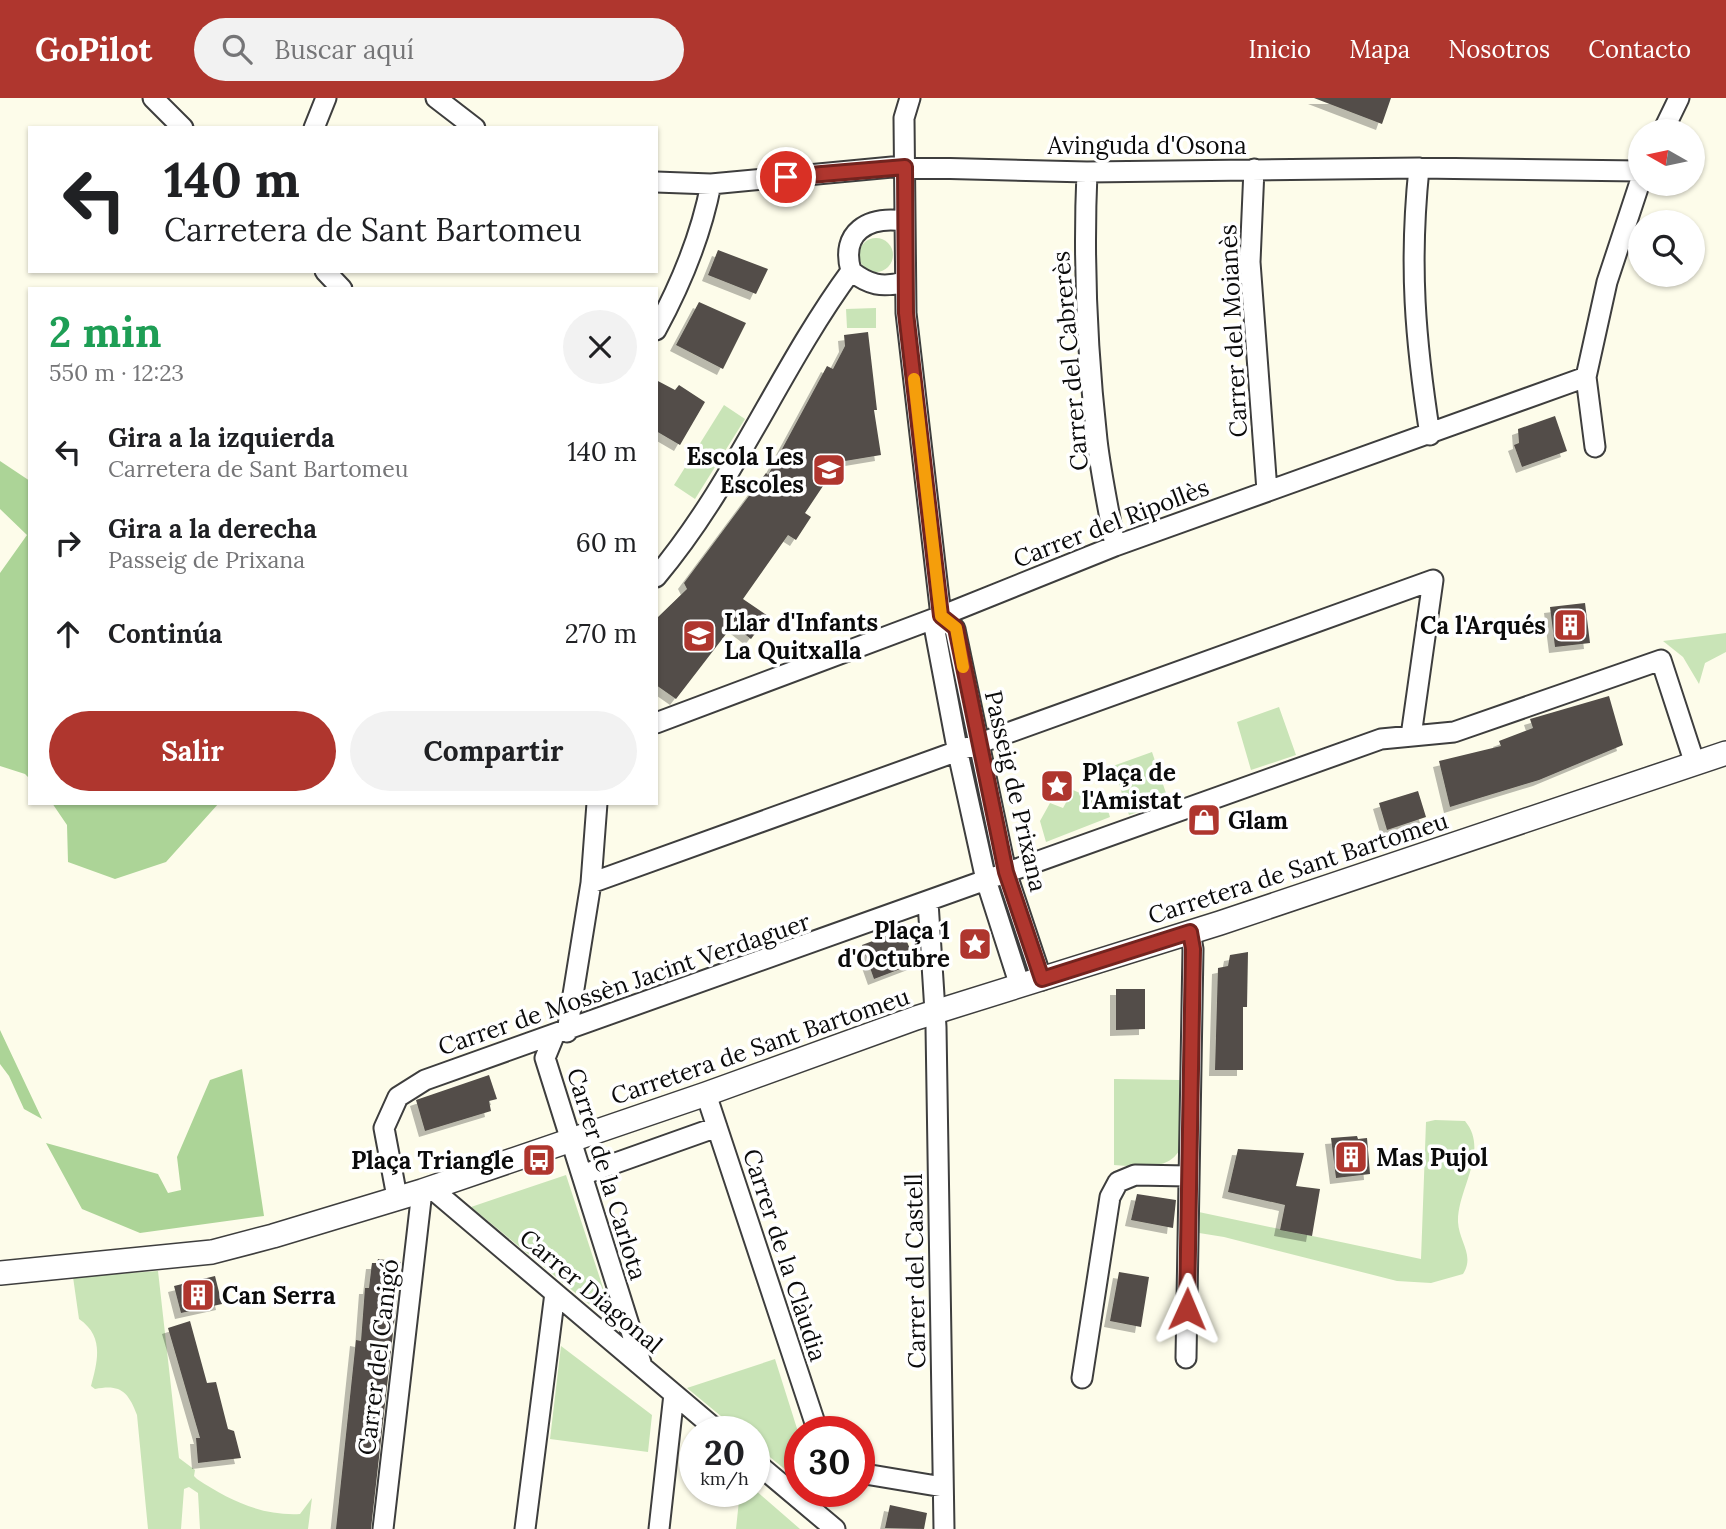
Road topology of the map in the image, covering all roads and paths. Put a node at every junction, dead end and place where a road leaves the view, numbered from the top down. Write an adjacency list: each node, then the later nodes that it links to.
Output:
1 (153, 98): 7 (street)
2 (326, 98): 8 (street)
3 (436, 98): 9 (street)
4 (910, 98): 10 (street)
5 (1679, 98): 6 (street)
6 (1669, 119)
7 (181, 126)
8 (315, 126)
9 (472, 126)
10 (905, 167): 14 (street, Avinguda d'Osona); 16 (street, Avinguda d'Osona); 18 (street)
11 (1419, 167): 12 (street, Avinguda d'Osona); 13 (street, Avinguda d'Osona); 25 (street)
12 (1254, 169): 14 (street, Avinguda d'Osona); 27 (street, Carrer del Moianès)
13 (1628, 171)
14 (1087, 172): 28 (street, Carrer del Cabrerès)
15 (658, 182): 16 (street, Avinguda d'Osona)
16 (711, 184): 23 (street)
17 (1635, 196): 24 (street)
18 (904, 222): 19 (street); 21 (street)
19 (851, 271): 21 (street); 29 (street)
20 (328, 273): 22 (street)
21 (904, 282): 30 (street, Passeig de Prixana)
22 (340, 287)
23 (658, 326)
24 (1586, 377): 25 (street, Carrer del Ripollès); 26 (street)
25 (1430, 435): 27 (street, Carrer del Ripollès)
26 (1595, 447)
27 (1266, 491): 28 (street, Carrer del Ripollès)
28 (1115, 546): 30 (street, Carrer del Ripollès)
29 (658, 574)
30 (941, 616): 31 (street, Carrer del Ripollès); 33 (street, Passeig de Prixana); 34 (street, Passeig de Prixana)
31 (658, 722)
32 (1410, 736): 33 (street); 36 (street, Carrer de Mossèn Jacint Verdaguer); 38 (street, Carrer de Mossèn Jacint Verdaguer)
33 (979, 744): 34 (street); 38 (street, Passeig de Prixana)
34 (958, 753): 39 (street, Passeig de Prixana); 40 (street)
35 (1726, 753): 36 (street, Carretera de Sant Bartomeu)
36 (1696, 764): 42 (street, Carretera de Sant Bartomeu)
37 (597, 805): 40 (street, Carrer de la Carlota)
38 (1006, 872): 39 (street, Carrer de Mossèn Jacint Verdaguer); 43 (street, Passeig de Prixana)
39 (986, 880): 41 (street, Carrer de Mossèn Jacint Verdaguer); 43 (street, Passeig de Prixana)
40 (591, 883): 45 (street, Carrer de la Carlota)
41 (928, 902): 44 (street); 45 (street, Carrer de Mossèn Jacint Verdaguer)
42 (1190, 932): 43 (street, Carretera de Sant Bartomeu); 50 (street)
43 (1031, 983): 44 (street, Carretera de Sant Bartomeu)
44 (936, 1013): 46 (street, Carretera de Sant Bartomeu); 62 (street, Carrer del Castell)
45 (560, 1034): 48 (street, Carrer de la Carlota); 52 (street, Carrer de Mossèn Jacint Verdaguer)
46 (706, 1094): 47 (street, Carrer de la Clàudia); 48 (street, Carretera de Sant Bartomeu)
47 (717, 1127): 49 (street); 60 (street, Carrer de la Clàudia)
48 (570, 1140): 49 (street, Carrer de la Carlota); 51 (street, Carretera de Sant Bartomeu)
49 (582, 1175): 56 (street, Carrer de la Carlota)
50 (1188, 1176): 55 (street); 57 (street)
51 (426, 1189): 52 (street, Carretera de Sant Bartomeu); 54 (street, Carrer Diagonal); 64 (street, Carrer del Canigó)
52 (397, 1198): 53 (street, Carretera de Sant Bartomeu)
53 (0, 1273)
54 (555, 1293): 56 (street, Carrer Diagonal); 65 (street)
55 (1186, 1358)
56 (642, 1367): 58 (street, Carrer Diagonal)
57 (1082, 1378)
58 (674, 1394): 59 (street, Carrer Diagonal); 66 (street)
59 (700, 1416)
60 (813, 1416)
61 (875, 1476): 62 (street)
62 (943, 1487): 68 (street, Carrer del Castell)
63 (815, 1507): 67 (street)
64 (383, 1529)
65 (526, 1529)
66 (659, 1529)
67 (835, 1529)
68 (944, 1529)

